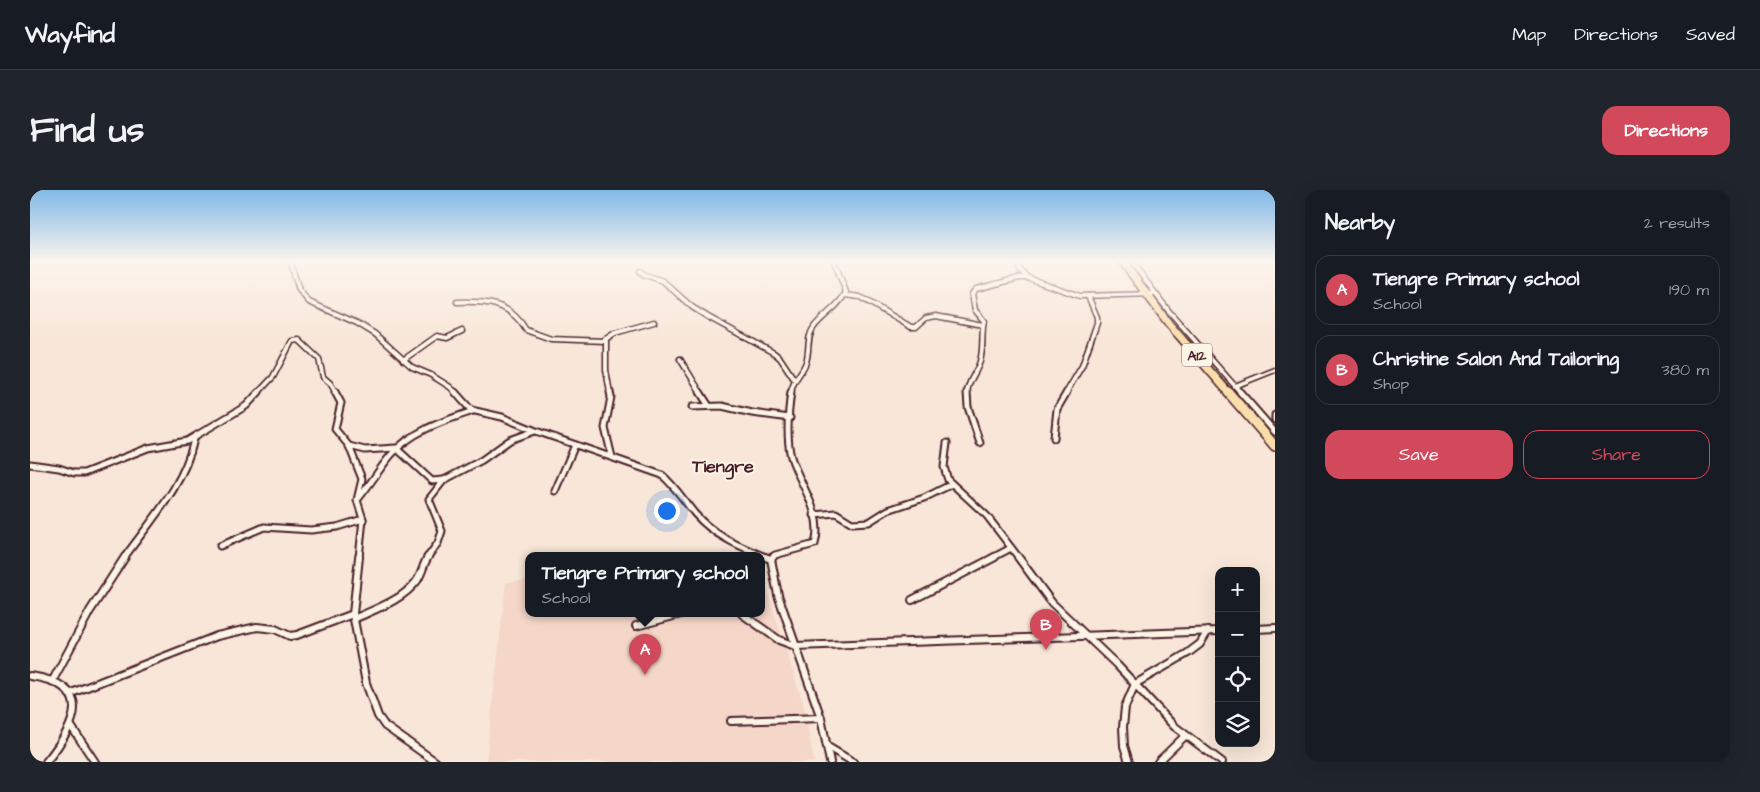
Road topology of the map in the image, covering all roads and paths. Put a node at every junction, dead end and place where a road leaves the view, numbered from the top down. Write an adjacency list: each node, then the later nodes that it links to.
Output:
1 (299, 288): 18 (street)
2 (670, 288): 22 (street)
3 (845, 288): 10 (street)
4 (980, 288): 14 (street)
5 (1054, 288): 11 (street)
6 (1141, 288): 8 (highway, A12)
7 (1151, 288): 9 (street)
8 (1146, 294): 9 (street); 11 (street); 19 (highway, A12)
9 (1156, 294): 20 (street)
10 (845, 295): 14 (street); 22 (street)
11 (1088, 296): 32 (street)
12 (457, 302): 16 (street)
13 (654, 322): 16 (street)
14 (983, 325): 35 (street)
15 (462, 331): 18 (street)
16 (604, 340): 40 (street)
17 (680, 359): 24 (street)
18 (403, 360): 26 (street)
19 (1208, 368): 20 (street); 38 (highway, A12)
20 (1219, 368): 23 (street)
21 (1275, 370): 23 (street)
22 (794, 379): 28 (street)
23 (1235, 386): 31 (street)
24 (709, 406): 25 (street); 28 (street)
25 (692, 407)
26 (473, 411): 30 (street); 39 (street)
27 (1275, 415): 29 (street)
28 (790, 418): 46 (street)
29 (1275, 420)
30 (536, 431): 36 (street); 42 (street)
31 (1275, 432)
32 (1054, 438)
33 (194, 439): 37 (street); 41 (street); 65 (street)
34 (948, 443): 43 (street)
35 (980, 443)
36 (575, 445): 40 (street); 44 (street)
37 (349, 446): 39 (street); 45 (street)
38 (1275, 446)
39 (396, 448): 42 (street); 45 (street)
40 (612, 457): 50 (street)
41 (30, 464)
42 (444, 480): 54 (street)
43 (952, 484): 46 (street); 49 (street)
44 (555, 491)
45 (357, 500): 47 (street)
46 (814, 515): 52 (street)
47 (363, 519): 48 (street); 54 (street)
48 (220, 546)
49 (1011, 548): 53 (street); 62 (street)
50 (754, 552)
51 (765, 557): 52 (street)
52 (771, 560): 63 (street)
53 (912, 600)
54 (353, 616): 67 (street); 75 (street)
55 (670, 617): 57 (street)
56 (747, 617): 63 (street)
57 (636, 626)
58 (1275, 628): 59 (street)
59 (1260, 629)
60 (1208, 631): 61 (street); 62 (street); 66 (street)
61 (1215, 631)
62 (1084, 634): 63 (street); 66 (street)
63 (795, 646): 68 (street)
64 (30, 676): 65 (street)
65 (53, 680): 67 (street)
66 (1135, 684): 71 (street); 78 (street)
67 (69, 694): 70 (street)
68 (821, 718): 69 (street); 72 (street)
69 (731, 721)
70 (72, 726): 73 (street); 74 (street)
71 (1185, 736): 79 (street); 80 (street)
72 (828, 747): 76 (street); 77 (street)
73 (46, 762)
74 (96, 762)
75 (436, 762)
76 (830, 762)
77 (853, 762)
78 (1129, 762)
79 (1158, 762)
80 (1222, 762)

